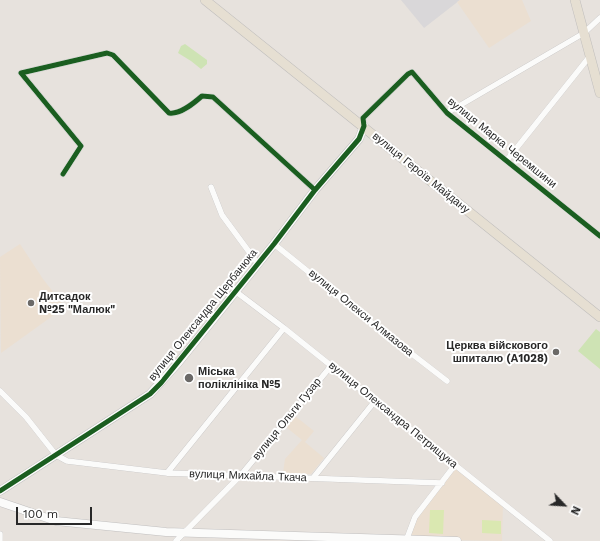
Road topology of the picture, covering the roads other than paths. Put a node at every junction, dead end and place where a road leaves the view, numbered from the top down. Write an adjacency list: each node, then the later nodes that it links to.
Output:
1 (205, 0): 9 (main road, вулиця Героїв Майдану)
2 (575, 0): 4 (main road)
3 (600, 18): 4 (street)
4 (584, 33): 5 (main road); 8 (street)
5 (590, 56): 6 (main road); 10 (street)
6 (597, 65): 7 (main road)
7 (600, 93)
8 (447, 113): 9 (street, вулиця Марка Черемшини); 10 (street, вулиця Марка Черемшини)
9 (364, 126): 13 (street, вулиця Олександра Щербанюка); 18 (main road, вулиця Героїв Майдану)
10 (507, 160): 14 (street, вулиця Марка Черемшини)
11 (63, 174): 13 (street)
12 (211, 187): 16 (street)
13 (315, 190): 15 (street, вулиця Олександра Щербанюка)
14 (600, 236)
15 (274, 244): 16 (street, вулиця Олександра Щербанюка); 21 (street, вулиця Олекси Алмазова)
16 (258, 264): 17 (street, вулиця Олександра Щербанюка)
17 (235, 291): 19 (street, вулиця Олександра Петрищука); 24 (street, вулиця Олександра Щербанюка)
18 (600, 316)
19 (284, 328): 20 (street, вулиця Олександра Петрищука); 26 (street)
20 (331, 366): 23 (street, вулиця Олександра Петрищука); 27 (street, вулиця Ольги Гузар)
21 (447, 381)
22 (0, 391): 24 (street)
23 (375, 401): 25 (street, вулиця Олександра Петрищука); 28 (street)
24 (56, 455): 26 (street, вулиця Михайла Ткача); 30 (street, вулиця Олександра Щербанюка)
25 (455, 465): 29 (street); 38 (street, вулиця Олександра Петрищука)
26 (167, 473): 27 (street, вулиця Михайла Ткача)
27 (241, 476): 28 (street, вулиця Михайла Ткача); 32 (street, вулиця Ольги Гузар)
28 (313, 478): 29 (street, вулиця Михайла Ткача)
29 (442, 483): 34 (street)
30 (0, 491)
31 (0, 502): 32 (street)
32 (185, 533): 34 (street); 36 (street, вулиця Ольги Гузар)
33 (0, 534): 35 (street)
34 (406, 540): 37 (street)
35 (0, 541)
36 (176, 541)
37 (457, 541)
38 (550, 541)

